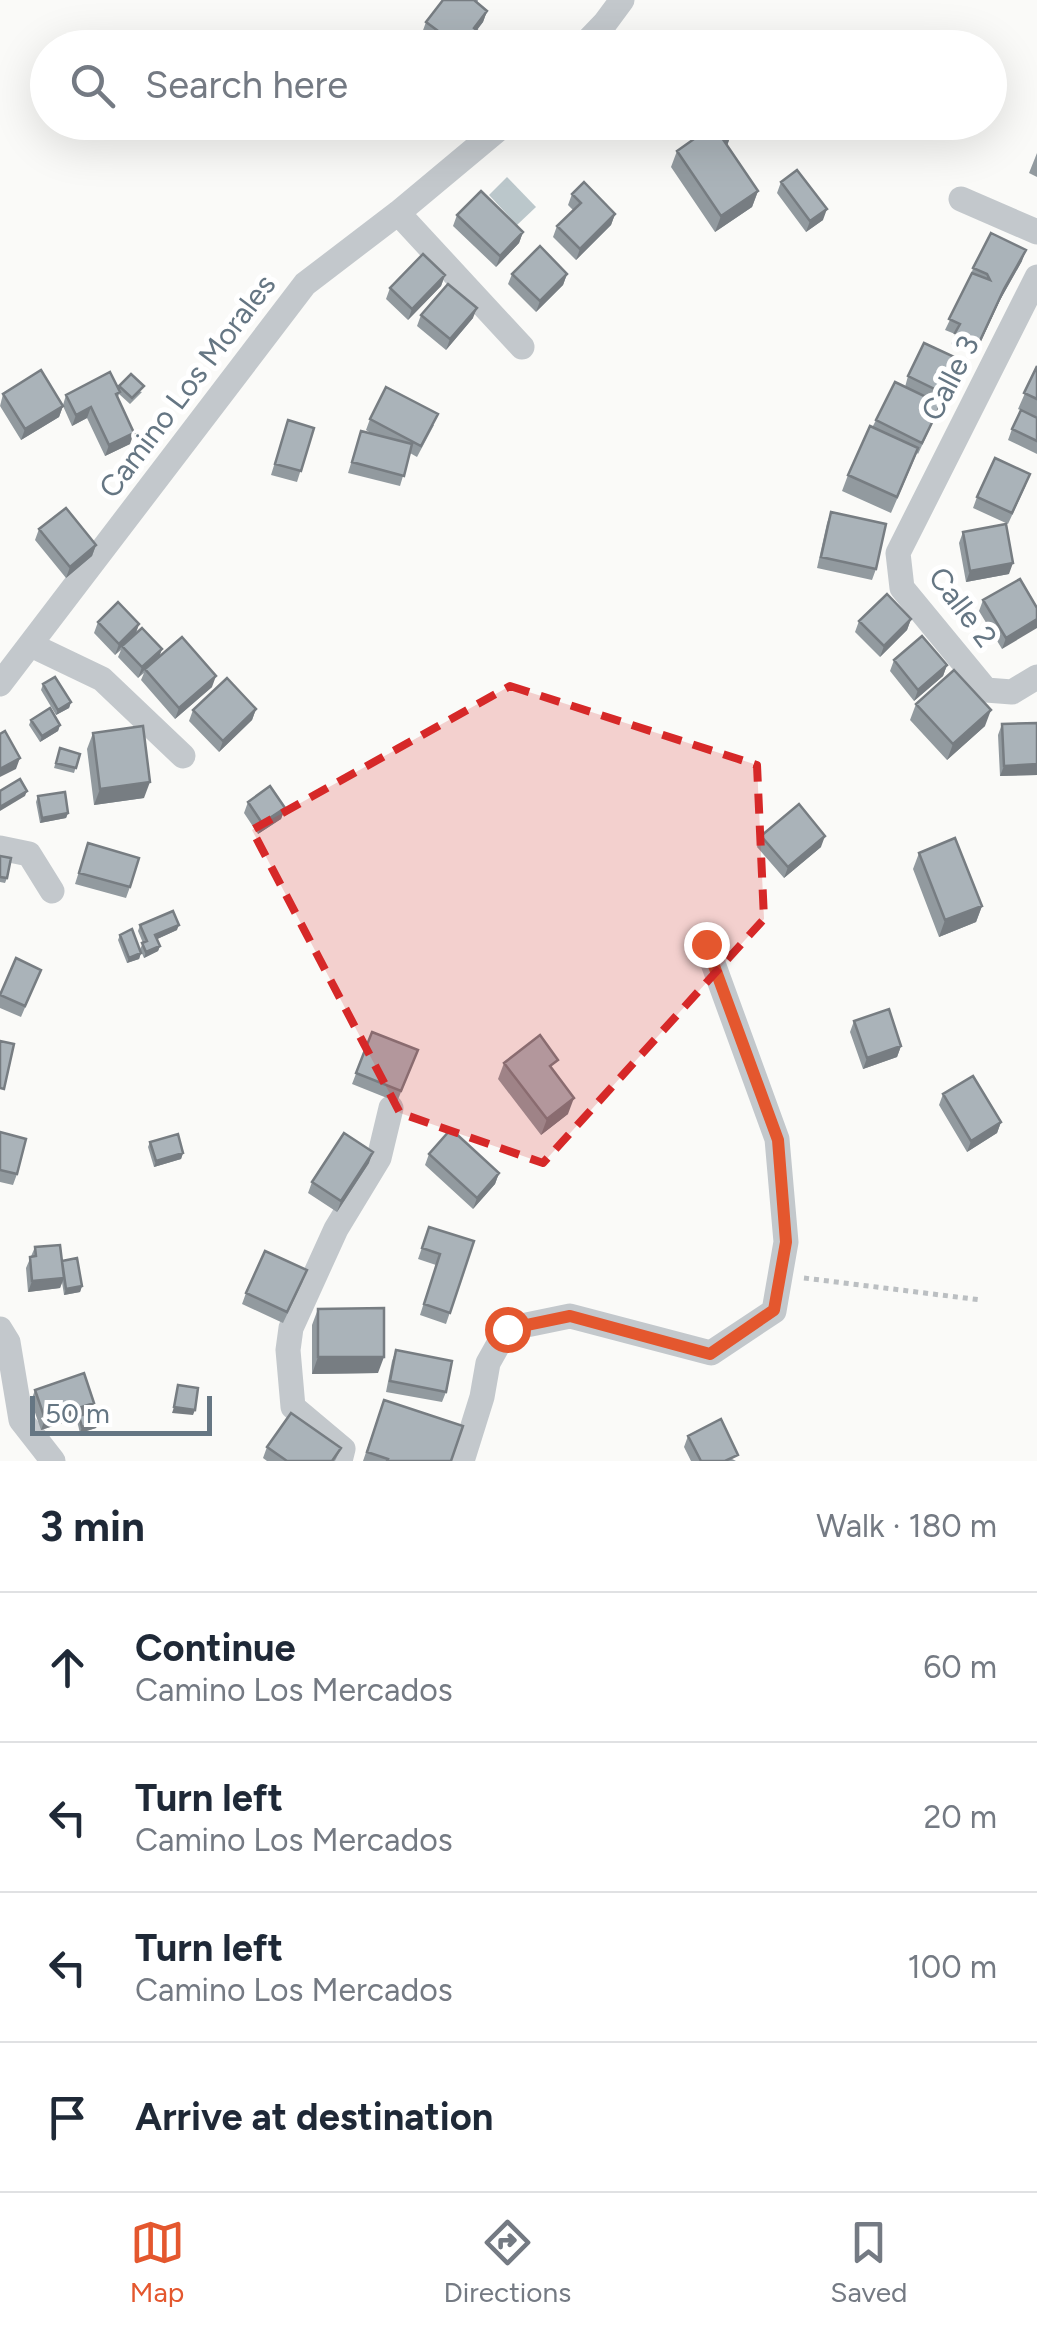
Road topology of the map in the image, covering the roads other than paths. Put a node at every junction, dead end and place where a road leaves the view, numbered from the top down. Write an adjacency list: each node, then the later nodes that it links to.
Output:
1 (622, 0): 2 (street)
2 (598, 30)
3 (485, 140): 5 (street, Camino Los Morales)
4 (961, 199): 6 (street)
5 (398, 213): 8 (street); 10 (street, Camino Los Morales)
6 (1037, 232)
7 (1037, 276): 9 (street, Calle 3)
8 (522, 347)
9 (920, 508): 11 (street, Calle 2)
10 (31, 644): 12 (street, Camino Los Morales); 13 (street)
11 (1037, 677)
12 (0, 684)
13 (183, 756)
14 (0, 848): 15 (street)
15 (52, 891)
16 (706, 944): 21 (street)
17 (391, 1108): 20 (street)
18 (0, 1329): 19 (street)
19 (53, 1461)
20 (340, 1461)
21 (462, 1461)

